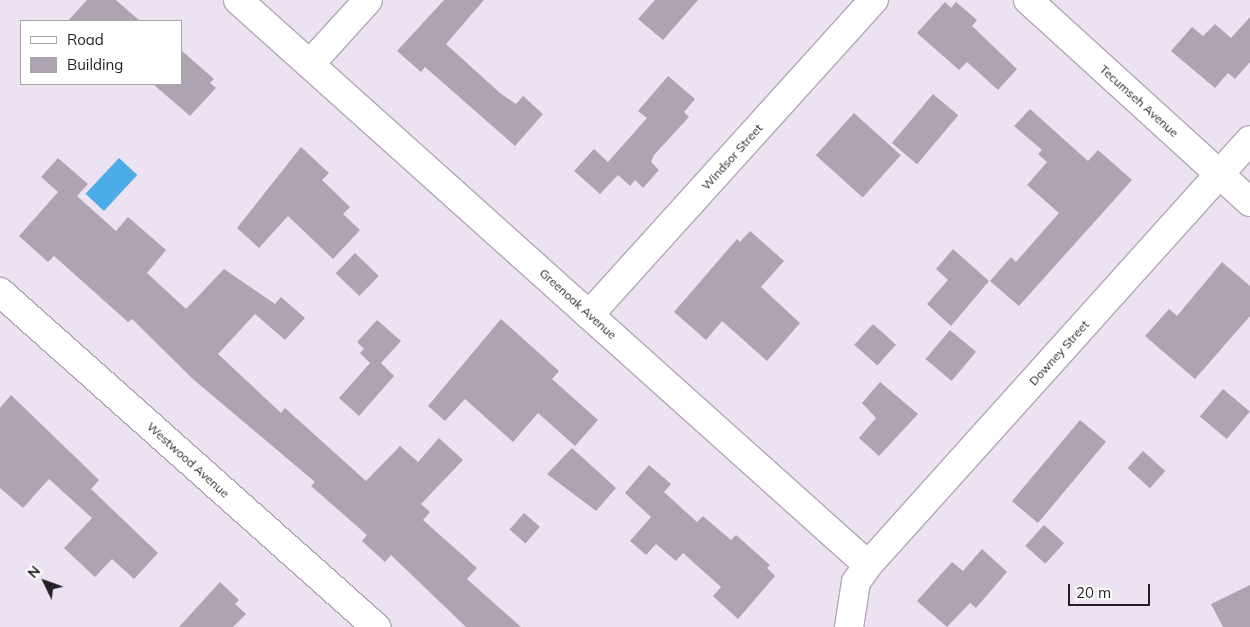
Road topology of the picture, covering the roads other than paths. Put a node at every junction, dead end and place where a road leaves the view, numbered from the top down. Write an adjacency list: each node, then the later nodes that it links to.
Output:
1 (238, 0): 5 (street, Greenoak Avenue)
2 (368, 0): 5 (street)
3 (874, 0): 10 (street, Windsor Street)
4 (1028, 0): 7 (street, Tecumseh Avenue)
5 (310, 64): 10 (street, Greenoak Avenue)
6 (1250, 140): 7 (street, Downey Street)
7 (1220, 174): 8 (street, Tecumseh Avenue); 11 (street, Downey Street)
8 (1250, 202)
9 (0, 292): 12 (street, Westwood Avenue)
10 (589, 314): 11 (street, Greenoak Avenue)
11 (868, 565): 13 (street)
12 (376, 627)
13 (849, 627)

